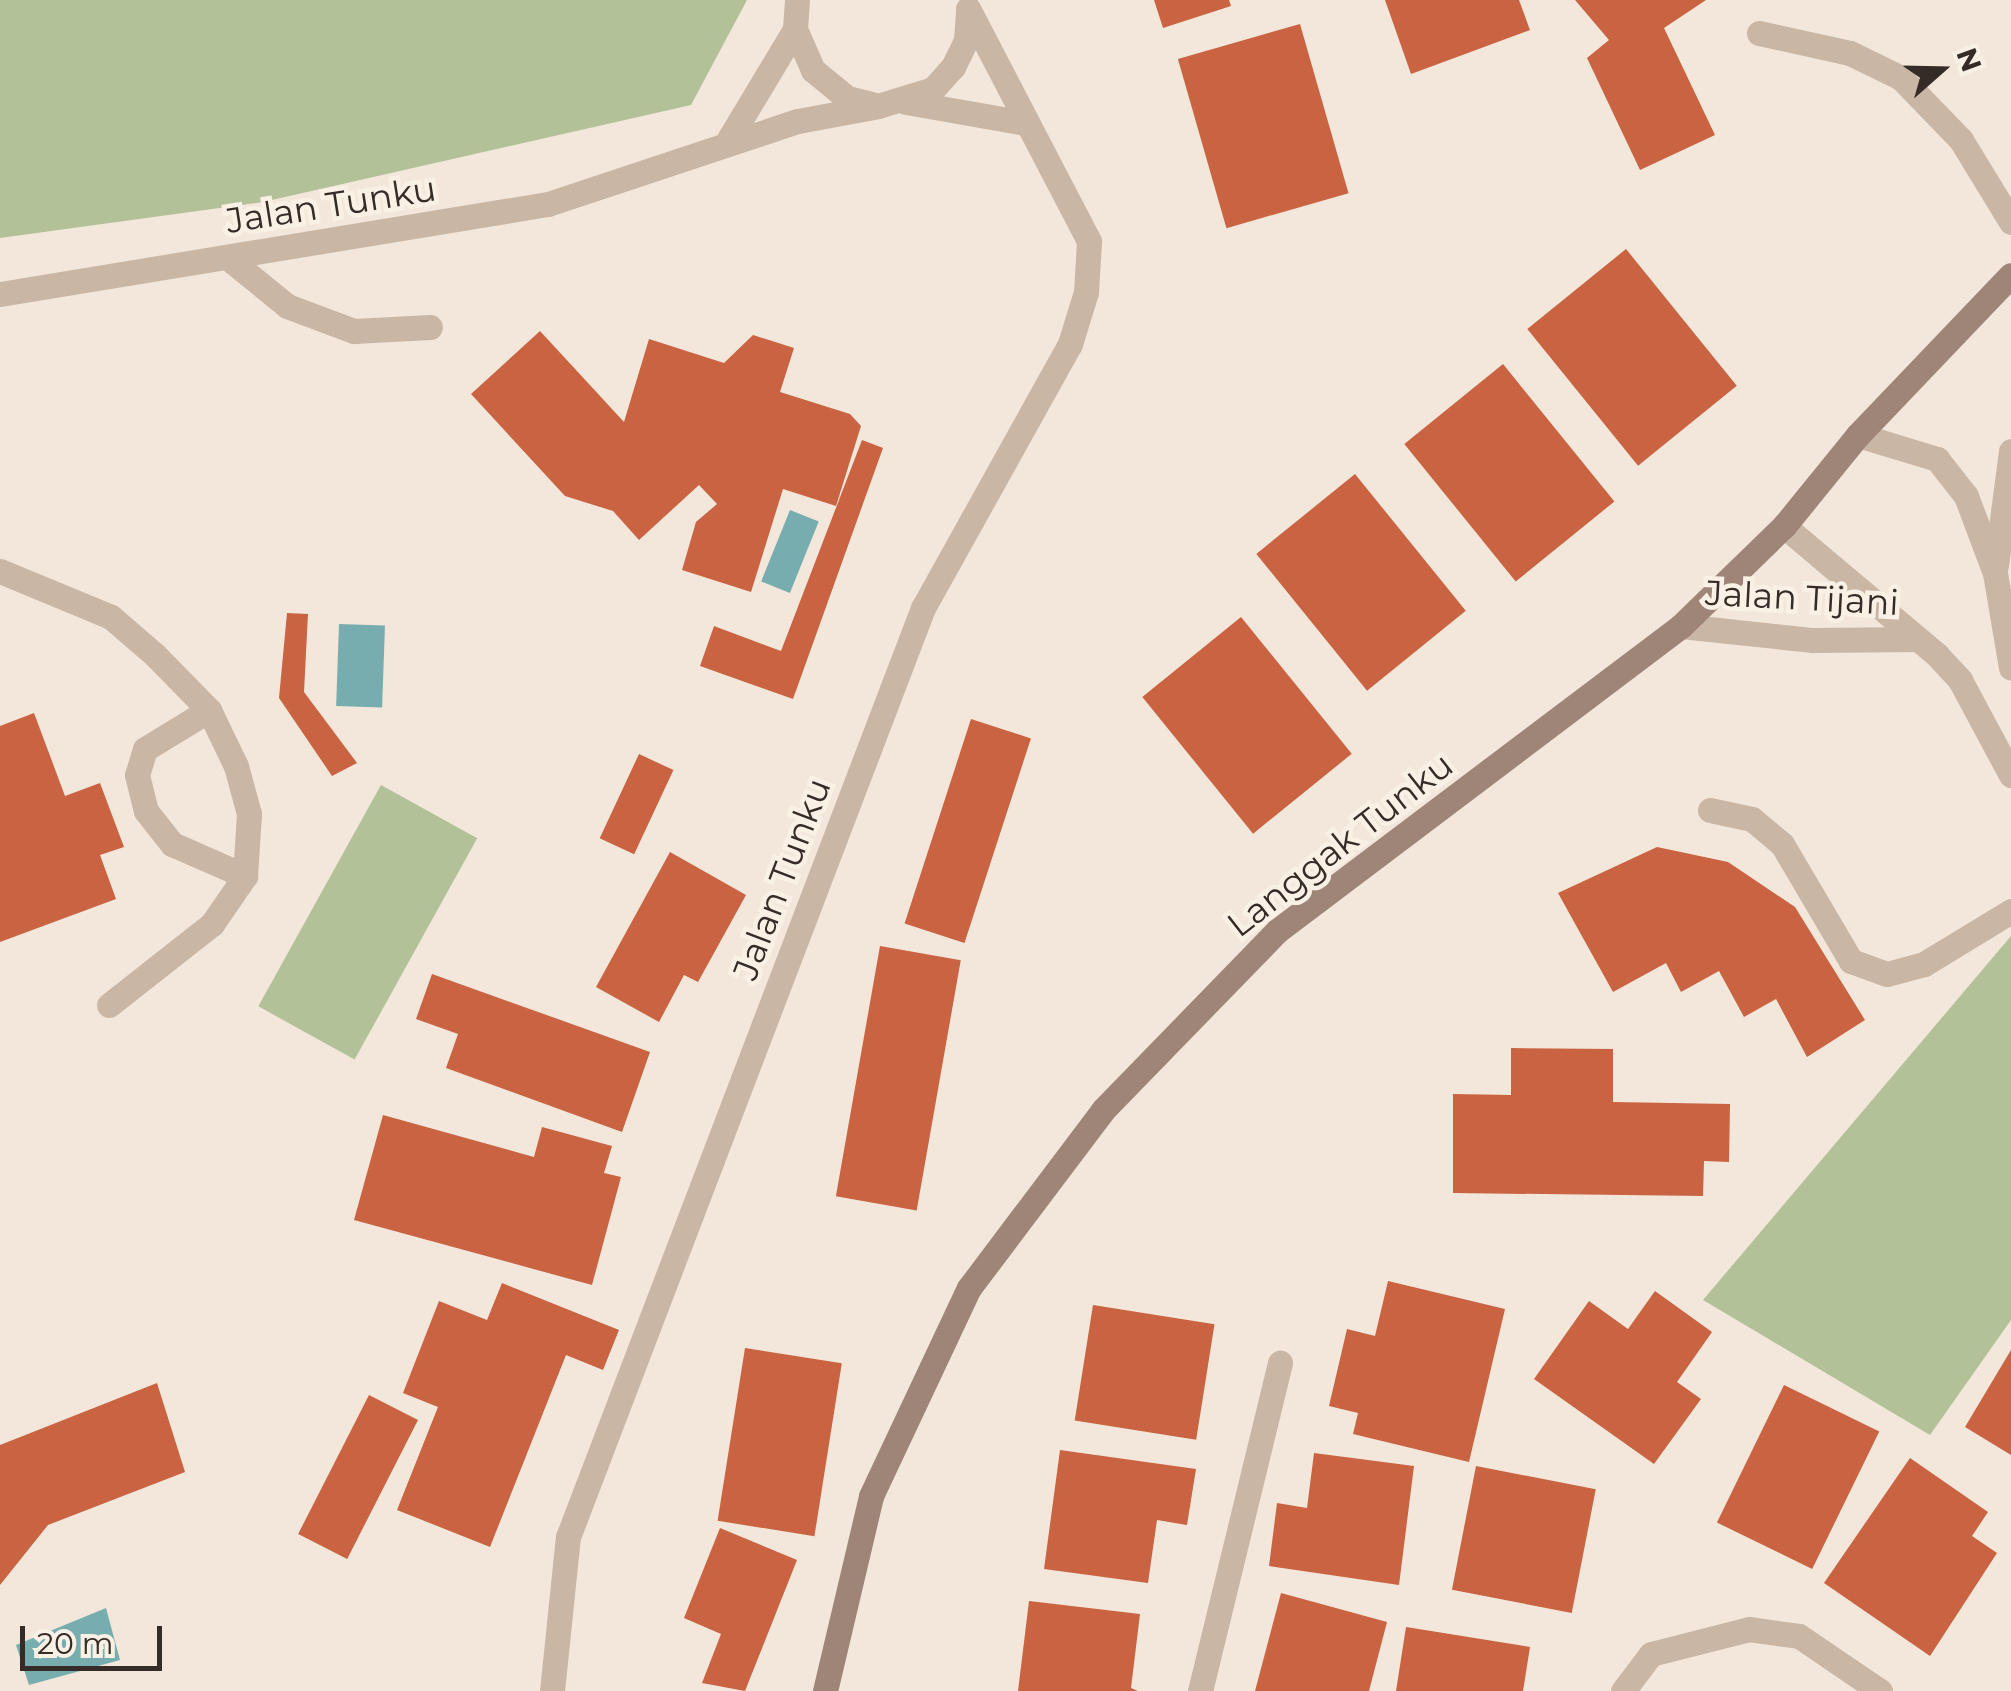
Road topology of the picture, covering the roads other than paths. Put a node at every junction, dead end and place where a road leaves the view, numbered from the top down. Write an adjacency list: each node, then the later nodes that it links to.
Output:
1 (797, 0): 3 (street)
2 (966, 5): 5 (street); 7 (street, Jalan Tunku)
3 (795, 29): 6 (street); 8 (street)
4 (1758, 34): 9 (street)
5 (906, 102): 6 (street, Jalan Tunku); 7 (street)
6 (878, 106): 8 (street, Jalan Tunku)
7 (1025, 123): 29 (street, Jalan Tunku)
8 (726, 144): 10 (street, Jalan Tunku)
9 (2011, 222)
10 (227, 257): 12 (street, Jalan Tunku); 13 (street)
11 (2011, 274): 14 (street, Langgak Tunku)
12 (0, 294)
13 (430, 327)
14 (1858, 436): 16 (street, Langgak Tunku); 18 (street)
15 (2011, 451): 18 (street)
16 (1784, 526): 19 (street, Langgak Tunku); 20 (street, Jalan Tijani)
17 (0, 571): 22 (street)
18 (1995, 573): 21 (street)
19 (1682, 626): 20 (street, Jalan Tijani); 30 (street, Langgak Tunku)
20 (1918, 638): 23 (street, Jalan Tijani)
21 (2011, 668)
22 (209, 710): 25 (street); 25 (street)
23 (2011, 775)
24 (1710, 810): 26 (street)
25 (245, 876): 27 (street)
26 (2011, 911)
27 (109, 1005)
28 (1280, 1364): 31 (street)
29 (552, 1691)
30 (825, 1691)
31 (1200, 1691)
32 (1622, 1691): 33 (street)
33 (1880, 1691)

